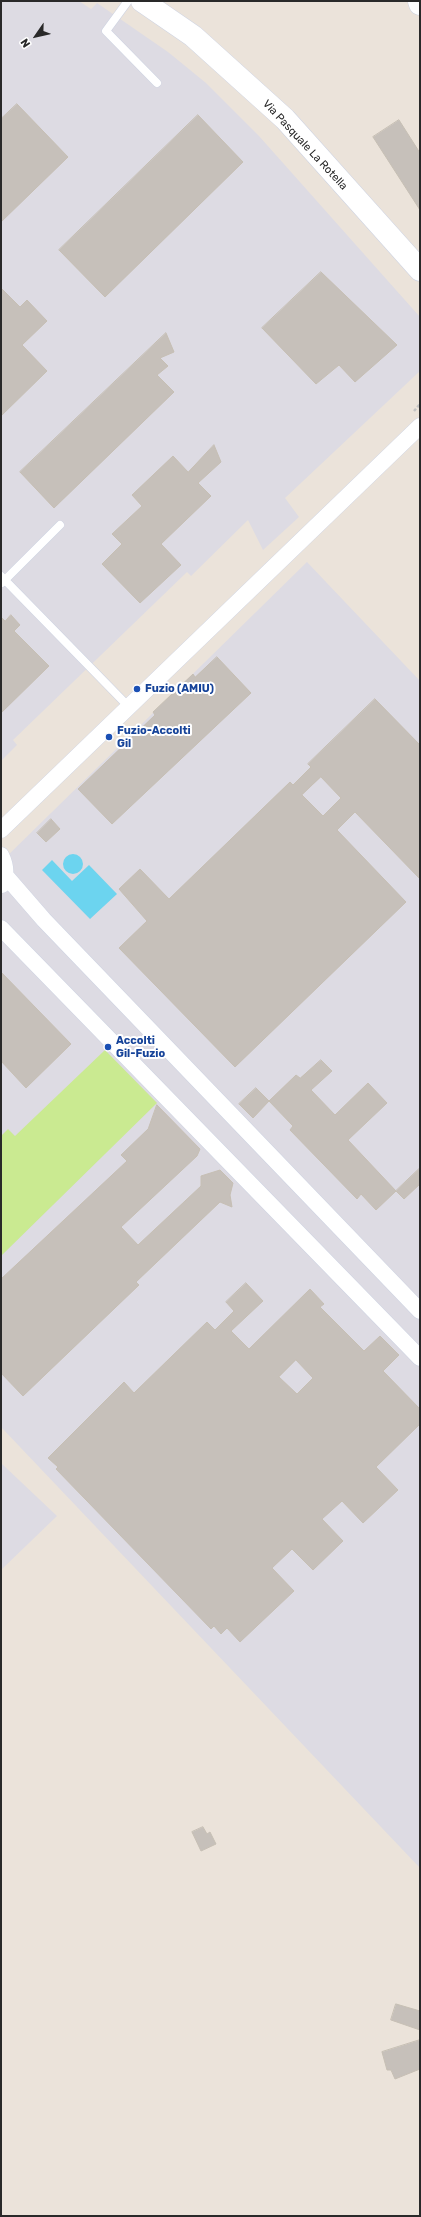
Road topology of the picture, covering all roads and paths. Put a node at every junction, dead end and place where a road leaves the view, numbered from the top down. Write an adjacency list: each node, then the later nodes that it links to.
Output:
1 (128, 1): 3 (lane)
2 (142, 1): 4 (street, Via Pasquale La Rotella)
3 (157, 83)
4 (420, 270)
5 (420, 426): 8 (street)
6 (60, 525): 7 (lane)
7 (2, 580): 8 (lane)
8 (129, 707): 9 (street)
9 (1, 830)
10 (1, 855): 11 (street)
11 (3, 881): 13 (street)
12 (1, 928): 14 (street)
13 (420, 1311)
14 (420, 1358)

